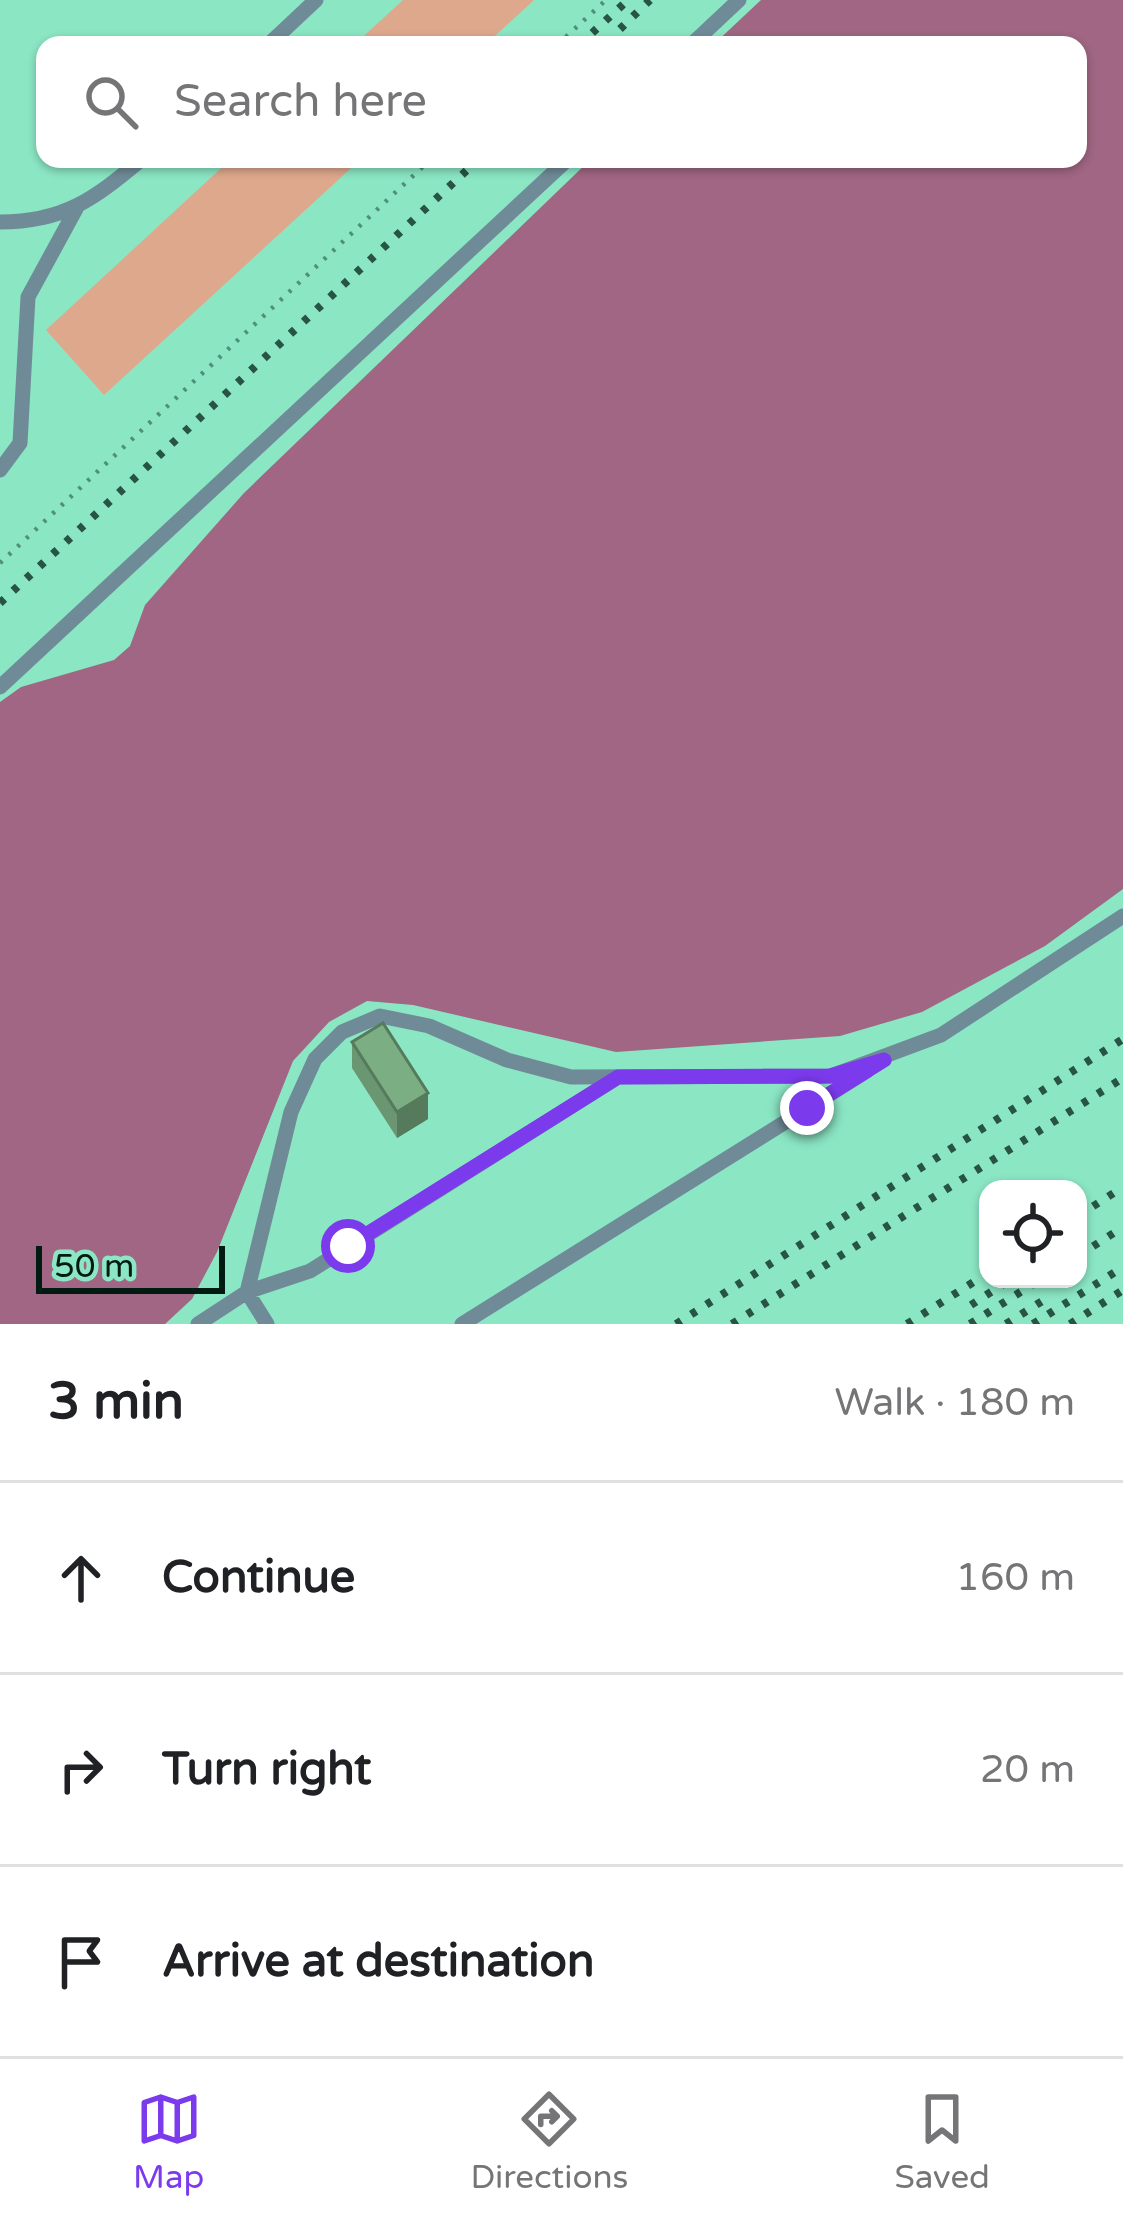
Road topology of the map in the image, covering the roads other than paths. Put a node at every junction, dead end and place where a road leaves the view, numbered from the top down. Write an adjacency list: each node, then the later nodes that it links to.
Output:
1 (316, 0): 3 (lane)
2 (739, 0): 4 (lane)
3 (278, 36)
4 (701, 36)
5 (130, 168): 7 (lane)
6 (558, 168): 10 (lane)
7 (76, 209): 8 (lane); 9 (lane)
8 (0, 222)
9 (0, 470)
10 (0, 688)
11 (1123, 916): 12 (lane)
12 (884, 1060): 13 (lane); 17 (lane)
13 (618, 1077): 14 (lane); 14 (lane)
14 (247, 1292): 15 (lane); 16 (lane)
15 (198, 1324)
16 (267, 1324)
17 (462, 1324)

